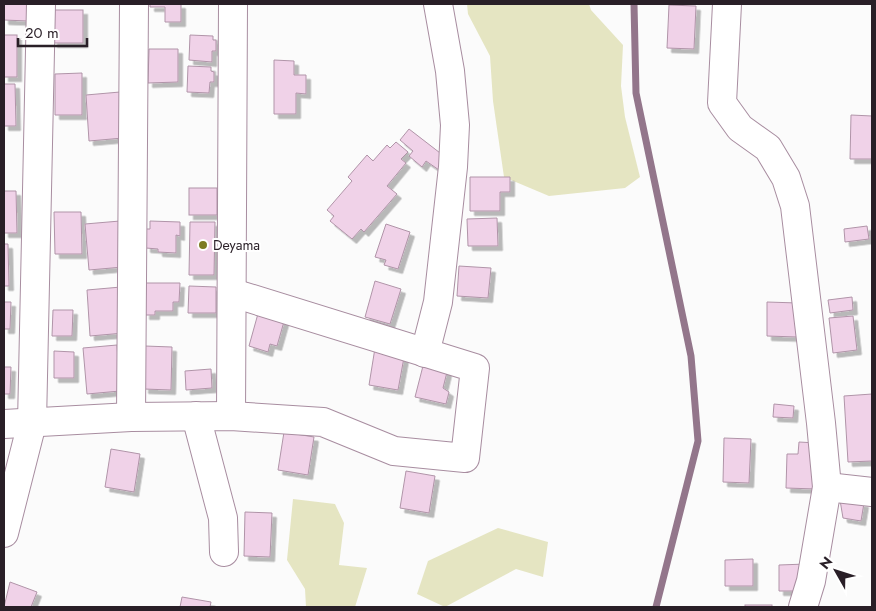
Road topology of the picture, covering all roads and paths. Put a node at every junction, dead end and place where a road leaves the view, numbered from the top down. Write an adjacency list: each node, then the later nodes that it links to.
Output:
1 (41, 4): 11 (street)
2 (134, 4): 10 (street)
3 (233, 4): 6 (street)
4 (438, 4): 7 (street)
5 (727, 4): 13 (street)
6 (233, 294): 7 (street); 9 (street)
7 (426, 353): 9 (street)
8 (196, 416): 9 (street); 10 (street); 16 (street)
9 (231, 416)
10 (131, 417): 11 (street)
11 (32, 423): 12 (street); 15 (street)
12 (4, 424)
13 (827, 487): 14 (street); 17 (street)
14 (872, 492)
15 (4, 533)
16 (224, 552)
17 (803, 607)

